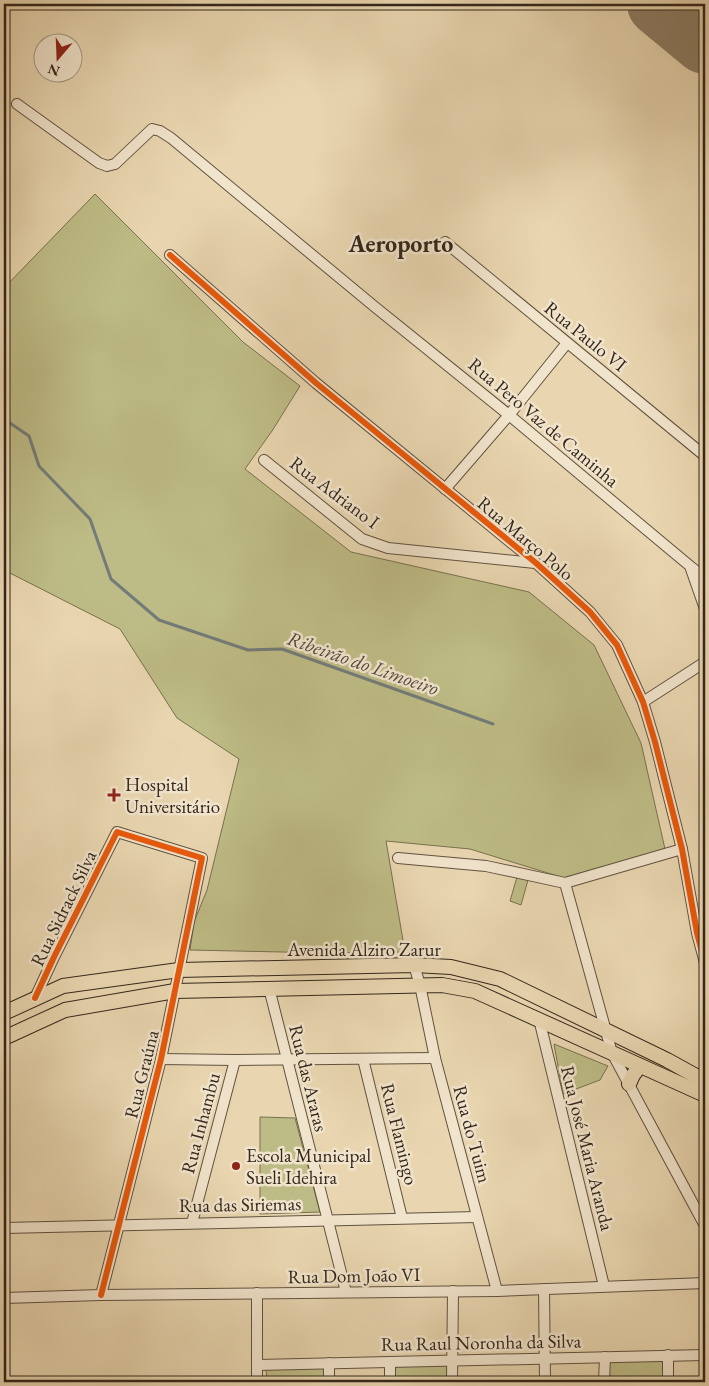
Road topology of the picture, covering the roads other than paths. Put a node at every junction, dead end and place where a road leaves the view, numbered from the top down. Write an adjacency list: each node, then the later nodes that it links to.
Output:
1 (17, 104): 5 (street, Rua Pero Vaz de Caminha)
2 (445, 242): 4 (street, Rua Paulo VI)
3 (170, 255): 8 (street, Rua Março Polo)
4 (567, 343): 5 (street); 6 (street, Rua Paulo VI)
5 (509, 414): 8 (street); 10 (street, Rua Pero Vaz de Caminha)
6 (705, 456)
7 (264, 460): 9 (street, Rua Adriano I)
8 (445, 489): 9 (street, Rua Março Polo)
9 (536, 564): 14 (street, Rua Março Polo)
10 (690, 566): 11 (street, Rua Pero Vaz de Caminha); 12 (street)
11 (705, 578)
12 (705, 609)
13 (705, 662): 14 (street)
14 (643, 702): 16 (street, Rua Março Polo)
15 (117, 832): 21 (street, Rua Graúna); 25 (street, Rua Sidrack Silva)
16 (682, 849): 18 (street); 19 (street, Rua Março Polo)
17 (398, 858): 18 (street)
18 (565, 883): 28 (street)
19 (705, 963)
20 (414, 965): 21 (main road, Avenida Alziro Zarur); 22 (street, Rua do Tuim); 28 (main road, Avenida Alziro Zarur)
21 (179, 970): 24 (street, Rua Graúna); 25 (main road, Avenida Alziro Zarur)
22 (420, 985): 23 (main road, Avenida Alziro Zarur); 27 (main road, Avenida Alziro Zarur); 31 (street, Rua do Tuim)
23 (269, 988): 24 (main road, Avenida Alziro Zarur); 33 (street, Rua das Araras)
24 (175, 992): 29 (main road, Avenida Alziro Zarur); 32 (street, Rua Graúna)
25 (36, 998): 26 (main road, Avenida Alziro Zarur)
26 (4, 1013)
27 (539, 1019): 30 (main road, Avenida Alziro Zarur); 48 (street, Rua José Maria Aranda)
28 (606, 1032): 30 (street); 37 (main road, Avenida Alziro Zarur)
29 (4, 1038)
30 (612, 1053): 36 (main road, Avenida Alziro Zarur); 38 (street)
31 (435, 1058): 34 (street); 40 (street, Rua do Tuim)
32 (162, 1059): 35 (street); 44 (street, Rua Graúna)
33 (286, 1059): 34 (street); 35 (street); 42 (street, Rua das Araras)
34 (363, 1059): 41 (street, Rua Flamingo)
35 (235, 1060): 43 (street, Rua Inhambu)
36 (640, 1066): 38 (main road); 39 (main road, Avenida Alziro Zarur)
37 (705, 1081)
38 (628, 1084): 45 (street)
39 (705, 1095)
40 (477, 1216): 41 (street, Rua das Siriemas); 51 (street, Rua do Tuim)
41 (402, 1218): 42 (street, Rua das Siriemas)
42 (327, 1220): 43 (street, Rua das Siriemas); 52 (street, Rua das Araras)
43 (192, 1223): 44 (street, Rua das Siriemas)
44 (119, 1224): 46 (street, Rua das Siriemas); 54 (street, Rua Graúna)
45 (705, 1226)
46 (4, 1228)
47 (705, 1283): 48 (street, Rua Dom João VI)
48 (604, 1286): 49 (street, Rua Dom João VI)
49 (544, 1289): 51 (street, Rua Dom João VI); 59 (street)
50 (453, 1291): 51 (street, Rua Dom João VI); 52 (street, Rua Dom João VI); 60 (street)
51 (497, 1291)
52 (346, 1292): 53 (street, Rua Dom João VI)
53 (257, 1293): 54 (street, Rua Dom João VI); 63 (street)
54 (101, 1295): 55 (street, Rua Dom João VI)
55 (4, 1298)
56 (668, 1355): 57 (street, Rua Raul Noronha da Silva); 58 (street, Rua Raul Noronha da Silva); 70 (street)
57 (705, 1355)
58 (604, 1357): 59 (street, Rua Raul Noronha da Silva); 69 (street)
59 (545, 1358): 60 (street, Rua Raul Noronha da Silva); 68 (street)
60 (452, 1360): 61 (street, Rua Raul Noronha da Silva); 67 (street)
61 (390, 1362): 62 (street, Rua Raul Noronha da Silva); 66 (street)
62 (329, 1363): 63 (street, Rua Raul Noronha da Silva); 65 (street)
63 (257, 1365): 64 (street)
64 (257, 1382)
65 (329, 1382)
66 (390, 1382)
67 (452, 1382)
68 (545, 1382)
69 (604, 1382)
70 (668, 1382)

